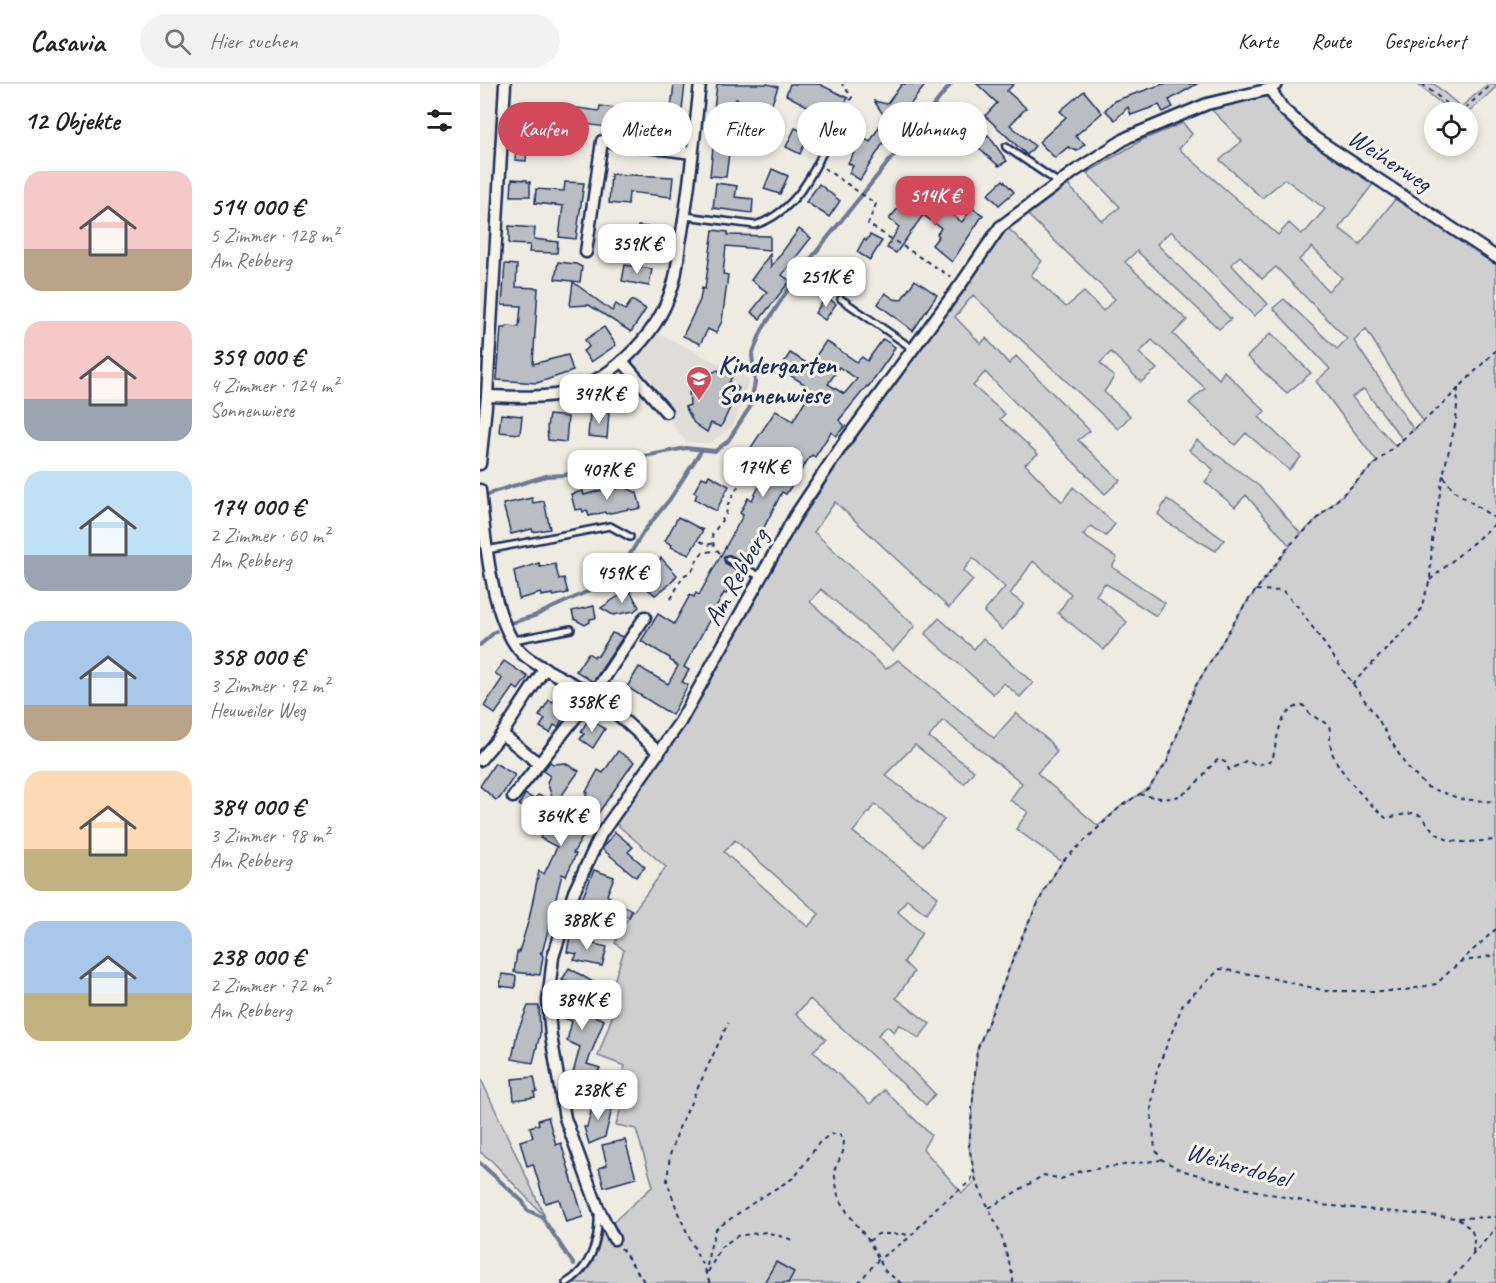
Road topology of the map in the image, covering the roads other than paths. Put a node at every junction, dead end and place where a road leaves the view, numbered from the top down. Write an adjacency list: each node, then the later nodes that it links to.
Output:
1 (505, 84): 16 (street)
2 (700, 84): 6 (street)
3 (1274, 87): 9 (street, Am Rebberg); 12 (street, Weiherweg)
4 (1006, 147): 9 (lane)
5 (601, 148): 11 (street)
6 (692, 153)
7 (692, 156): 10 (street)
8 (821, 156): 10 (lane)
9 (1059, 183): 14 (street, Am Rebberg)
10 (685, 216): 15 (street)
11 (586, 252)
12 (1496, 257)
13 (841, 299): 14 (lane)
14 (913, 349): 23 (street, Am Rebberg)
15 (622, 361): 16 (street); 17 (street)
16 (487, 396): 18 (street)
17 (666, 412)
18 (480, 464)
19 (480, 490): 21 (street)
20 (630, 537): 21 (lane)
21 (487, 550): 26 (street)
22 (728, 559): 23 (lane)
23 (763, 578): 30 (street, Am Rebberg)
24 (645, 617): 28 (street)
25 (571, 629): 26 (lane)
26 (512, 640): 27 (street)
27 (545, 668): 28 (street); 29 (street)
28 (592, 695): 30 (street); 32 (street)
29 (502, 734): 31 (street); 32 (street)
30 (658, 753): 34 (street, Am Rebberg)
31 (480, 760)
32 (538, 763): 33 (street)
33 (513, 796)
34 (598, 1208): 35 (street, Am Rebberg); 36 (lane)
35 (614, 1239)
36 (566, 1283)

